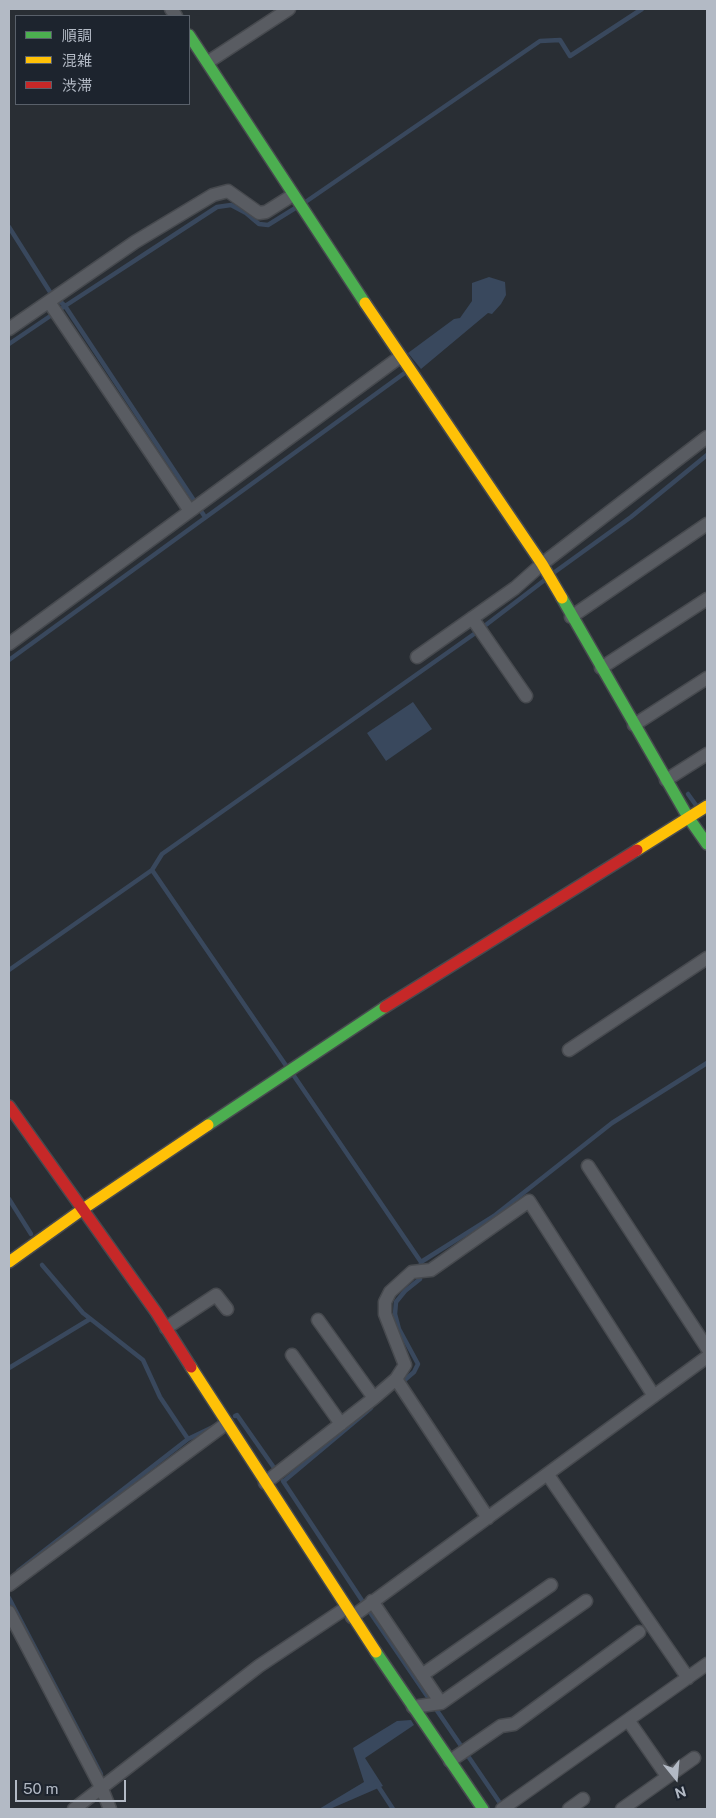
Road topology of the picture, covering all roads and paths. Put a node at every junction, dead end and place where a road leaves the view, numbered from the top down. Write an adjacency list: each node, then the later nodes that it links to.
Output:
1 (289, 9): 3 (street)
2 (190, 36): 3 (street)
3 (208, 62): 4 (street)
4 (294, 197): 5 (street); 7 (street)
5 (55, 304): 6 (street); 9 (street)
6 (9, 329)
7 (406, 365): 9 (street); 11 (street)
8 (707, 437): 11 (street)
9 (195, 507): 15 (street)
10 (707, 524): 13 (street)
11 (544, 568): 13 (street); 14 (street)
12 (707, 599): 17 (street)
13 (571, 616): 17 (street)
14 (474, 621): 16 (street); 19 (street)
15 (10, 643)
16 (417, 657)
17 (601, 668): 20 (street)
18 (707, 678): 20 (street)
19 (526, 696)
20 (634, 725): 22 (street)
21 (707, 754): 22 (street)
22 (666, 780): 23 (street)
23 (698, 811): 24 (street); 29 (street)
24 (707, 844)
25 (707, 958): 26 (street)
26 (569, 1050)
27 (9, 1106): 29 (street)
28 (588, 1166): 34 (street)
29 (83, 1209): 30 (street); 33 (street)
30 (9, 1262)
31 (226, 1310): 33 (street)
32 (318, 1320): 39 (street)
33 (166, 1328): 40 (street)
34 (707, 1348)
35 (292, 1355): 41 (street)
36 (707, 1357): 38 (street)
37 (398, 1383): 38 (street); 39 (street); 44 (street)
38 (654, 1396): 42 (street)
39 (374, 1398): 41 (street)
40 (227, 1423): 43 (street); 45 (street)
41 (341, 1424): 43 (street)
42 (548, 1475): 44 (street); 53 (street)
43 (274, 1476): 48 (street)
44 (488, 1518): 48 (street)
45 (9, 1585)
46 (551, 1585): 52 (street)
47 (586, 1601): 54 (street)
48 (360, 1608): 52 (street); 55 (street); 60 (street)
49 (9, 1612): 60 (street)
50 (638, 1632): 58 (street)
51 (707, 1664): 53 (street)
52 (422, 1675): 54 (street)
53 (688, 1678): 56 (street)
54 (435, 1703): 55 (street)
55 (413, 1707): 58 (street)
56 (628, 1720): 59 (street); 62 (street)
57 (694, 1758): 59 (street)
58 (450, 1761): 65 (street)
59 (667, 1776): 67 (street)
60 (102, 1789): 63 (street); 64 (street)
61 (583, 1799): 66 (street)
62 (504, 1807)
63 (74, 1809)
64 (110, 1809)
65 (483, 1809)
66 (569, 1809)
67 (622, 1809)

